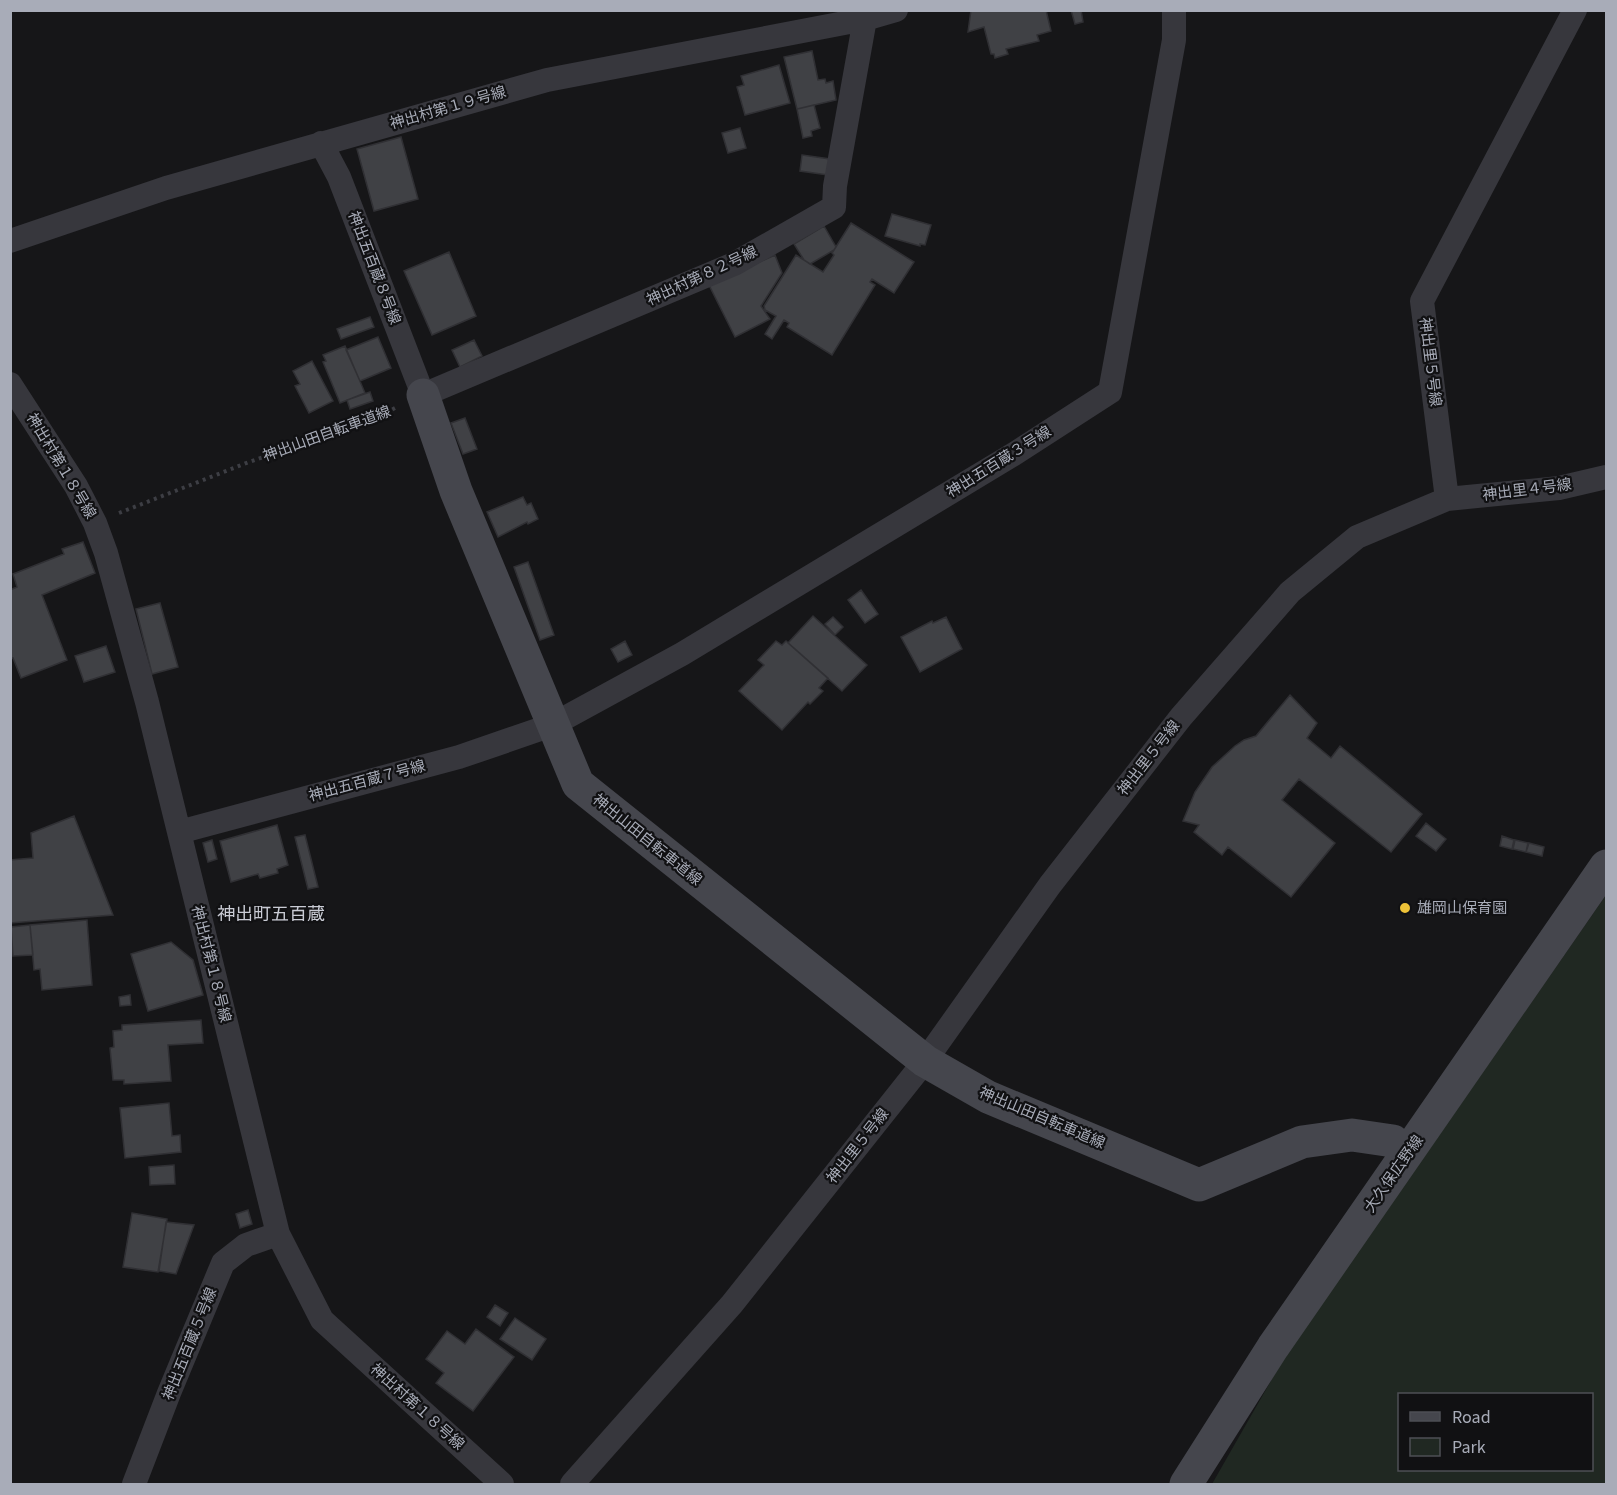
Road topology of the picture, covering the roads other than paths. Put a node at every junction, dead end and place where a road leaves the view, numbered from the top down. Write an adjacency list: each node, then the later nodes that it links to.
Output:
1 (896, 10): 4 (street, 神出村第１９号線)
2 (1174, 10): 11 (street, 神出五百蔵３号線)
3 (1575, 10): 10 (street, 神出里５号線)
4 (865, 19): 5 (street, 神出村第１９号線); 8 (street, 神出村第８２号線)
5 (321, 143): 6 (street, 神出村第１９号線); 8 (street, 神出五百蔵８号線)
6 (10, 241)
7 (10, 384): 12 (street, 神出村第１８号線)
8 (423, 395): 11 (main road, 神出山田自転車道線)
9 (1606, 477): 10 (street, 神出里４号線)
10 (1447, 499): 14 (street, 神出里５号線)
11 (552, 724): 12 (street, 神出五百蔵７号線); 14 (main road, 神出山田自転車道線)
12 (179, 832): 16 (street, 神出村第１８号線)
13 (1606, 866): 15 (main road, 大久保広野線)
14 (926, 1061): 15 (main road, 神出山田自転車道線); 19 (street, 神出里５号線)
15 (1405, 1141): 20 (main road, 大久保広野線)
16 (278, 1234): 17 (street, 神出五百蔵５号線); 18 (street, 神出村第１８号線)
17 (134, 1485)
18 (502, 1485)
19 (572, 1485)
20 (1186, 1485)

